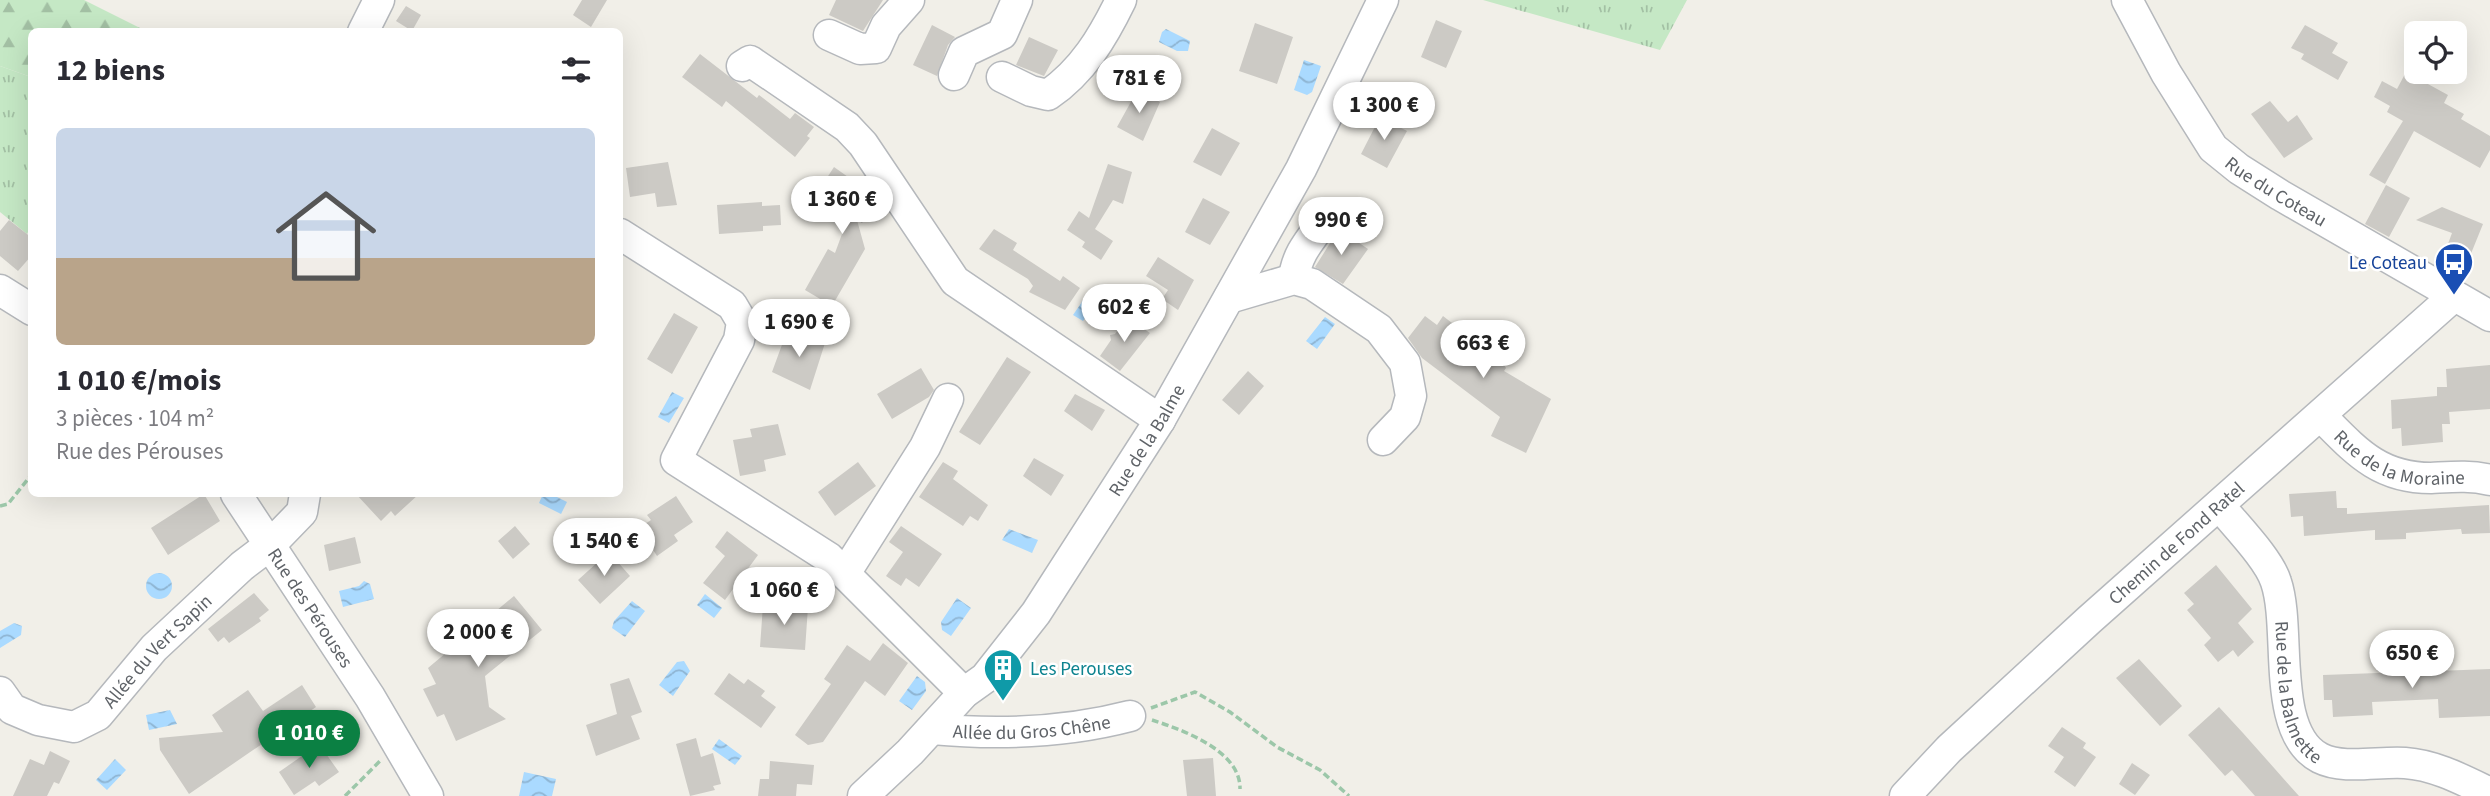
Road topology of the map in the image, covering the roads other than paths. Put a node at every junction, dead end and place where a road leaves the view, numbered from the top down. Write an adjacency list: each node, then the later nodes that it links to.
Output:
1 (379, 0): 7 (street)
2 (909, 0): 8 (street)
3 (1017, 0): 10 (street)
4 (1121, 0): 11 (street)
5 (1383, 0): 17 (street, Rue de la Balme)
6 (2127, 0): 16 (street, Rue du Coteau)
7 (365, 28)
8 (829, 35)
9 (742, 66): 22 (street)
10 (954, 75)
11 (1002, 77)
12 (1324, 221): 14 (street)
13 (623, 236): 29 (street)
14 (1294, 279): 17 (street); 23 (street)
15 (0, 290): 18 (street)
16 (2455, 296): 19 (street, Rue du Coteau); 21 (street, Chemin de Fond Ratel)
17 (1229, 298): 22 (street, Rue de la Balme)
18 (28, 308)
19 (2490, 316)
20 (948, 399): 29 (street)
21 (2321, 416): 24 (street, Rue de la Moraine); 27 (street, Chemin de Fond Ratel)
22 (1160, 421): 31 (street, Rue de la Balme)
23 (1383, 440)
24 (2490, 480)
25 (238, 497): 28 (street, Rue des Pérouses)
26 (304, 497): 28 (street, Allée du Vert Sapin)
27 (2219, 505): 34 (street, Rue de la Balmette); 37 (street, Chemin de Fond Ratel)
28 (271, 544): 30 (street, Allée du Vert Sapin); 35 (street, Rue des Pérouses)
29 (846, 572): 31 (street)
30 (0, 692)
31 (964, 693): 33 (street, Rue de la Balme)
32 (1130, 716): 33 (street, Allée du Gros Chêne)
33 (932, 729): 36 (street, Rue de la Balme)
34 (2490, 793)
35 (428, 796)
36 (863, 796)
37 (1905, 796)

